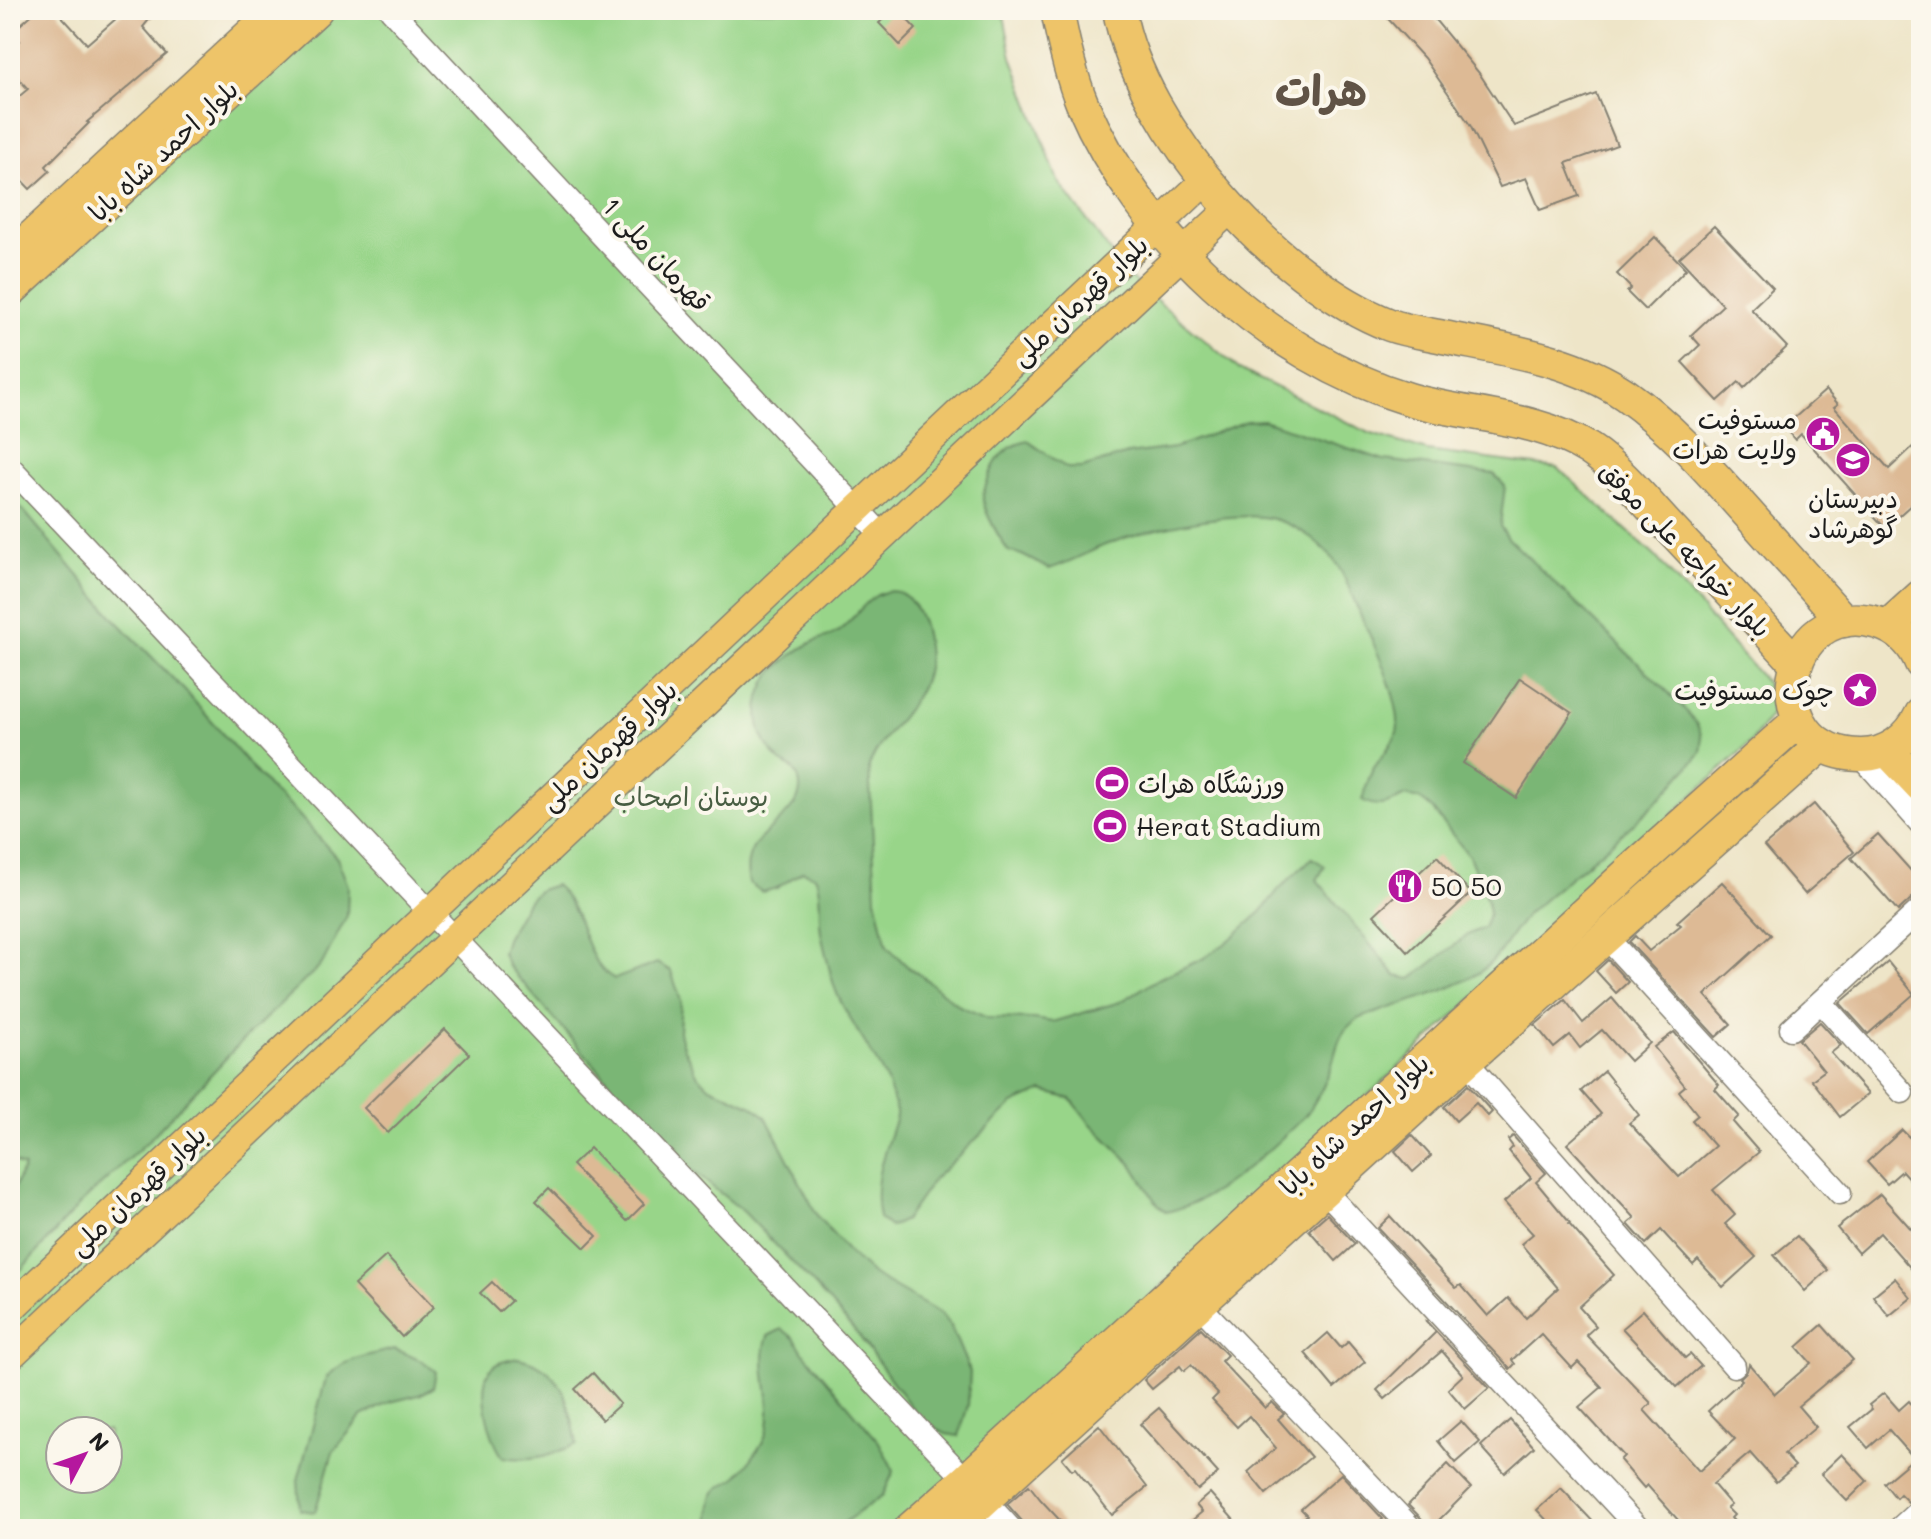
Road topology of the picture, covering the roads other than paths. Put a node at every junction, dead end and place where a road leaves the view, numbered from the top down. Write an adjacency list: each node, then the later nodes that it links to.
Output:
1 (277, 10): 10 (highway, بلوار احمد شاه بابا)
2 (316, 10): 11 (highway, بلوار احمد شاه بابا)
3 (391, 10): 13 (street, قهرمان ملی 1)
4 (1057, 10): 8 (highway, بلوار خواجه علی موفق)
5 (1119, 10): 6 (highway)
6 (1206, 180): 7 (highway); 8 (main road, بلوار قهرمان ملی)
7 (1231, 208): 9 (main road); 16 (highway)
8 (1158, 225): 9 (highway, بلوار خواجه علی موفق); 13 (main road, بلوار قهرمان ملی)
9 (1183, 253): 14 (main road); 19 (highway, بلوار خواجه علی موفق)
10 (10, 257)
11 (10, 291)
12 (10, 467): 26 (street)
13 (857, 509): 14 (street, قهرمان ملی 1); 26 (main road, بلوار قهرمان ملی)
14 (883, 536): 28 (main road)
15 (1921, 596): 17 (highway)
16 (1844, 621): 17 (highway); 19 (highway)
17 (1888, 626): 18 (highway)
18 (1919, 654)
19 (1795, 662): 20 (highway)
20 (1799, 720): 22 (highway); 39 (highway, بلوار احمد شاه بابا)
21 (1900, 740): 22 (highway); 23 (highway); 24 (street)
22 (1822, 745): 27 (highway, بلوار احمد شاه بابا)
23 (1921, 786)
24 (1921, 824)
25 (1921, 909): 29 (street)
26 (430, 912): 28 (street); 36 (main road, بلوار قهرمان ملی)
27 (1606, 937): 31 (highway, بلوار احمد شاه بابا); 34 (street)
28 (455, 938): 37 (main road); 39 (street)
29 (1821, 1002): 30 (street); 32 (street)
30 (1791, 1029)
31 (1466, 1061): 33 (highway, بلوار احمد شاه بابا); 38 (street)
32 (1902, 1092)
33 (1324, 1190): 35 (highway, بلوار احمد شاه بابا); 45 (street)
34 (1840, 1193)
35 (1199, 1305): 39 (highway, بلوار احمد شاه بابا); 44 (street)
36 (10, 1309)
37 (10, 1356)
38 (1734, 1366)
39 (976, 1491): 41 (highway, بلوار احمد شاه بابا); 42 (highway, بلوار احمد شاه بابا); 43 (street)
40 (1921, 1509): 46 (street)
41 (910, 1529)
42 (952, 1529)
43 (1011, 1529)
44 (1412, 1529)
45 (1639, 1529)
46 (1899, 1529)

